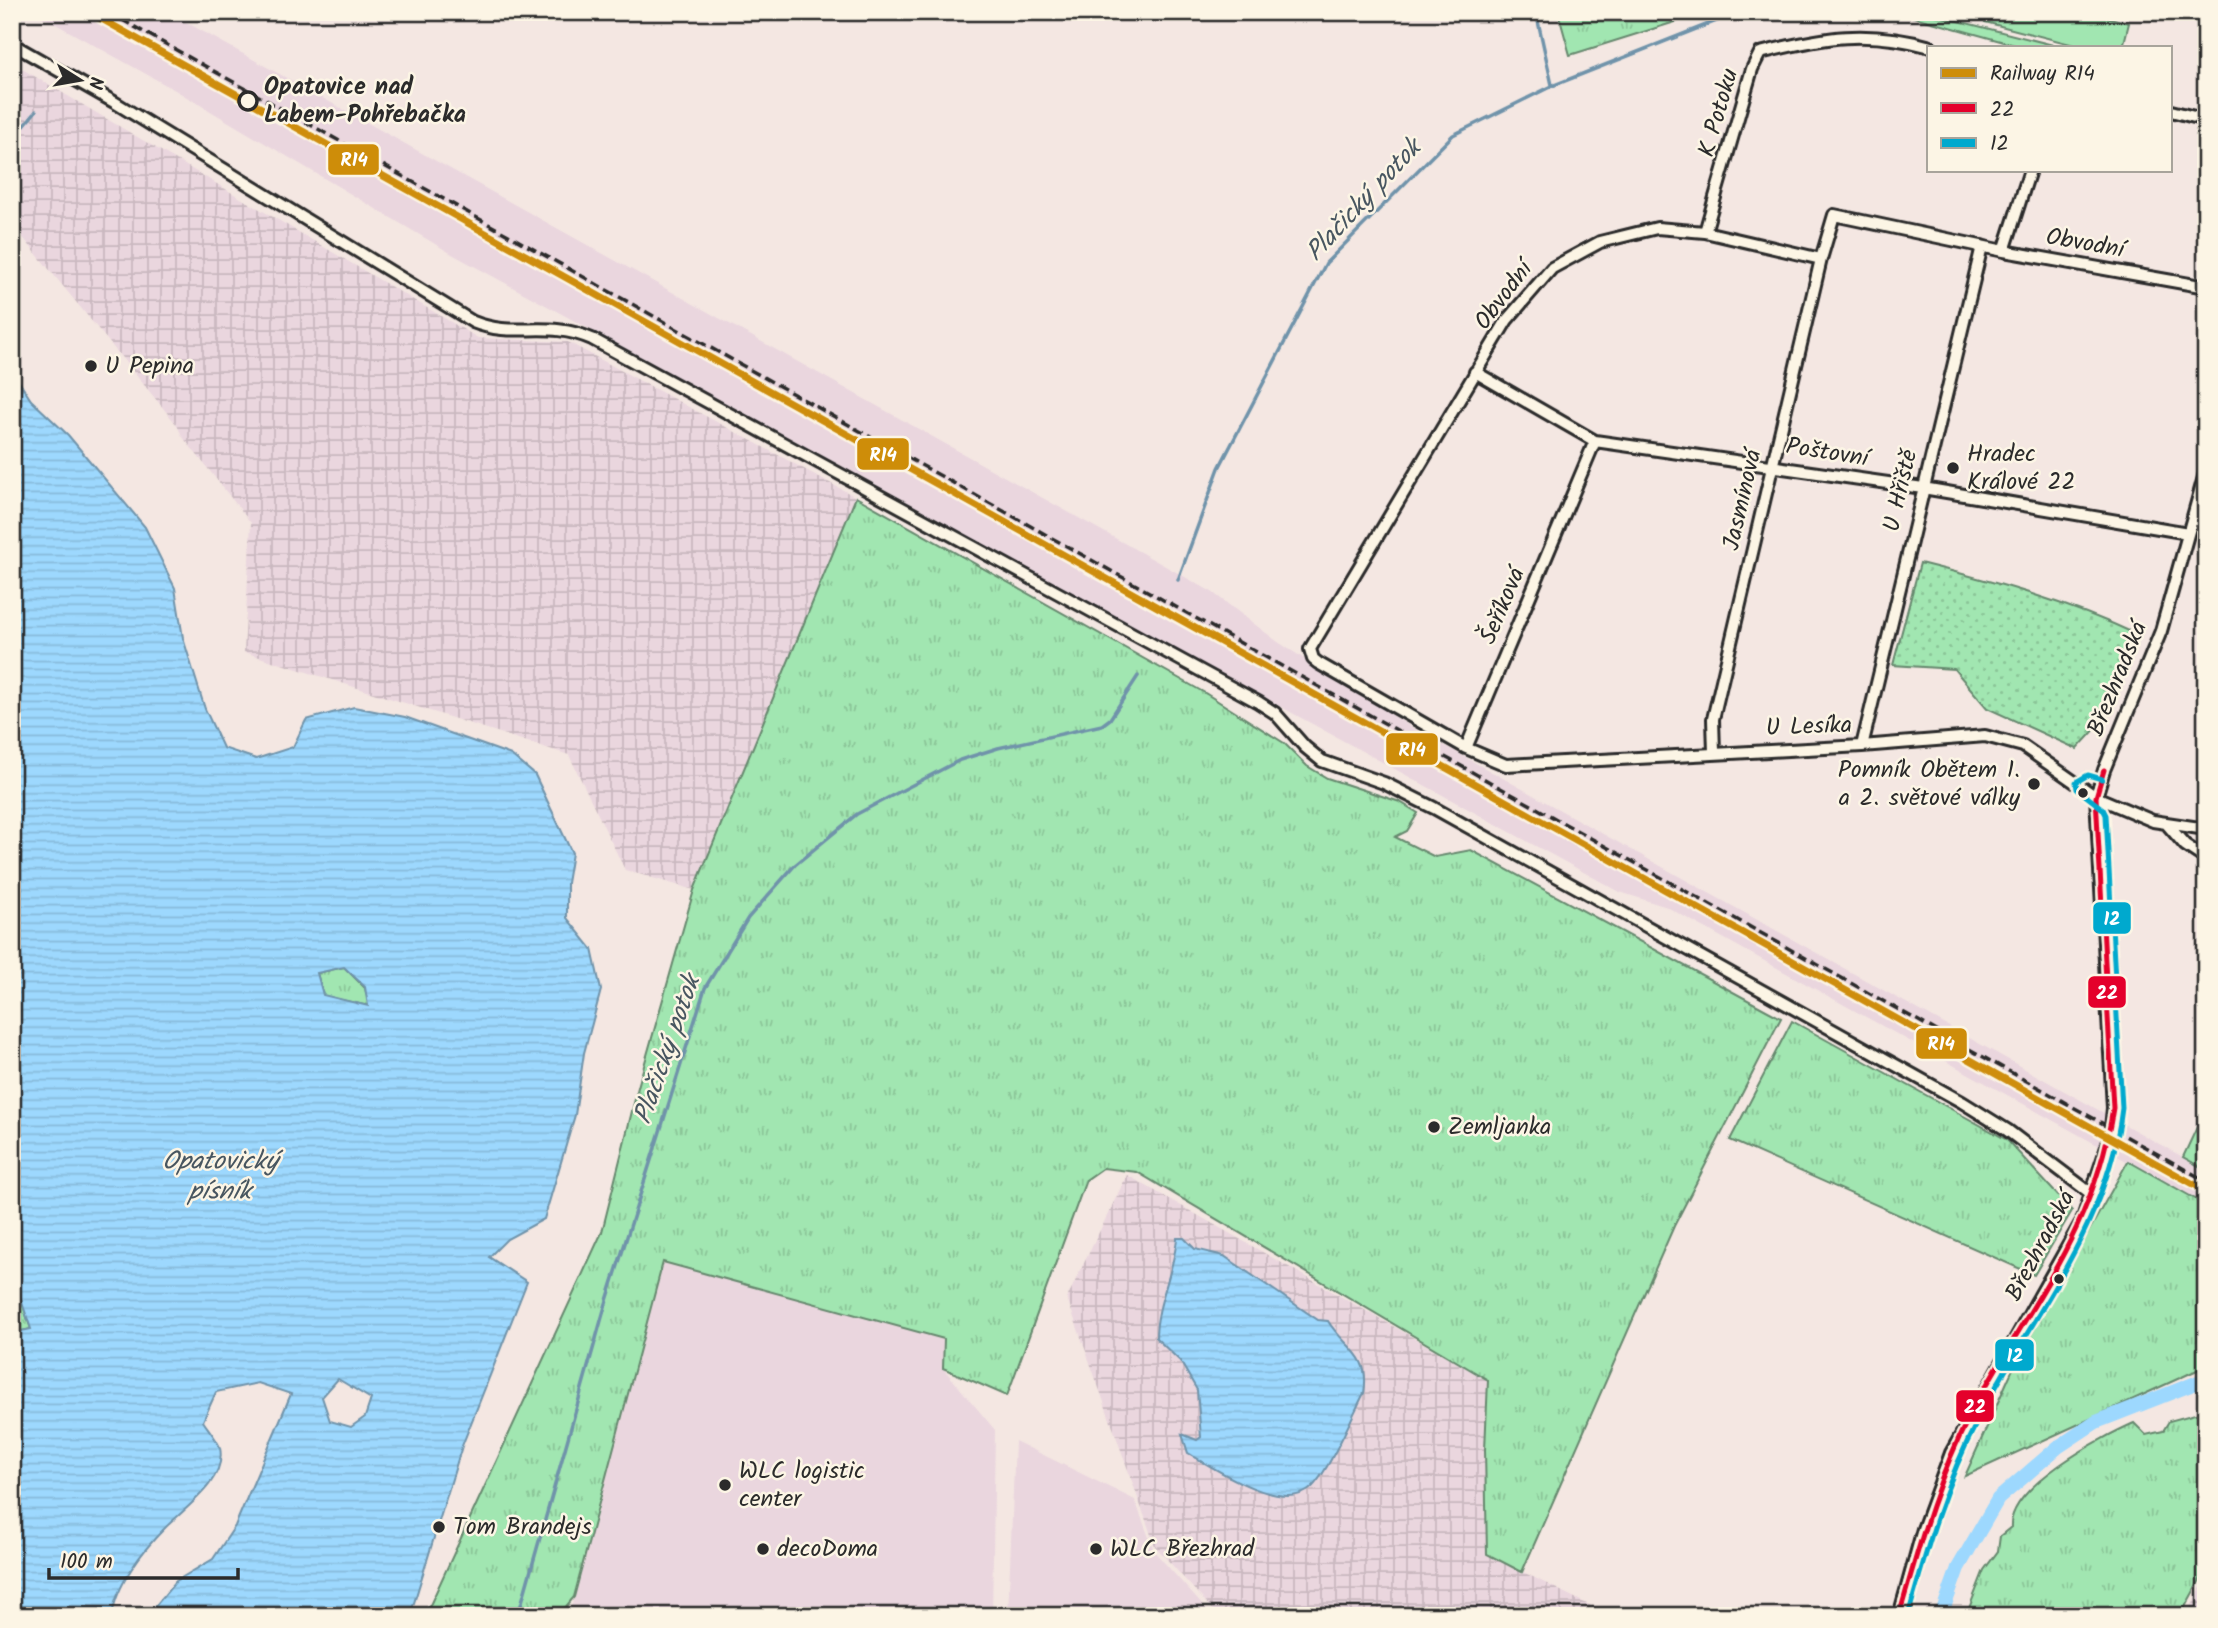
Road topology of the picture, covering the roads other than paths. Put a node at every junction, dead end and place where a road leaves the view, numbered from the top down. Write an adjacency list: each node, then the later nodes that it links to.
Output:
1 (12, 44): 24 (street)
2 (1928, 46): 6 (street, K Potoku)
3 (2172, 111): 4 (street)
4 (2206, 120)
5 (2029, 172): 8 (street)
6 (1705, 232): 9 (street, Obvodní); 11 (street, Obvodní)
7 (1982, 246): 8 (street, Obvodní); 9 (street, Obvodní); 15 (street, U Hřiště)
8 (2004, 251): 10 (street, Obvodní)
9 (1821, 259): 13 (street, Jasmínová)
10 (2206, 287)
11 (1475, 372): 12 (street, Poštovní); 18 (street, Obvodní)
12 (1595, 440): 13 (street, Poštovní); 18 (street, Šeříková)
13 (1772, 466): 15 (street, Poštovní); 19 (street, Jasmínová)
14 (2206, 470): 16 (street, Březhradská)
15 (1923, 488): 16 (street, Poštovní); 17 (street, U Hřiště)
16 (2188, 533): 20 (street, Březhradská)
17 (1862, 746): 19 (street, U Lesíka); 20 (street, U Lesíka)
18 (1466, 748): 19 (street, U Lesíka)
19 (1714, 752)
20 (2096, 797): 21 (street, U Lesíka); 24 (street, Březhradská)
21 (2166, 823): 22 (street, U Lesíka); 23 (street)
22 (2206, 829)
23 (2206, 859)
24 (2093, 1195): 25 (street, Březhradská)
25 (1899, 1616)

